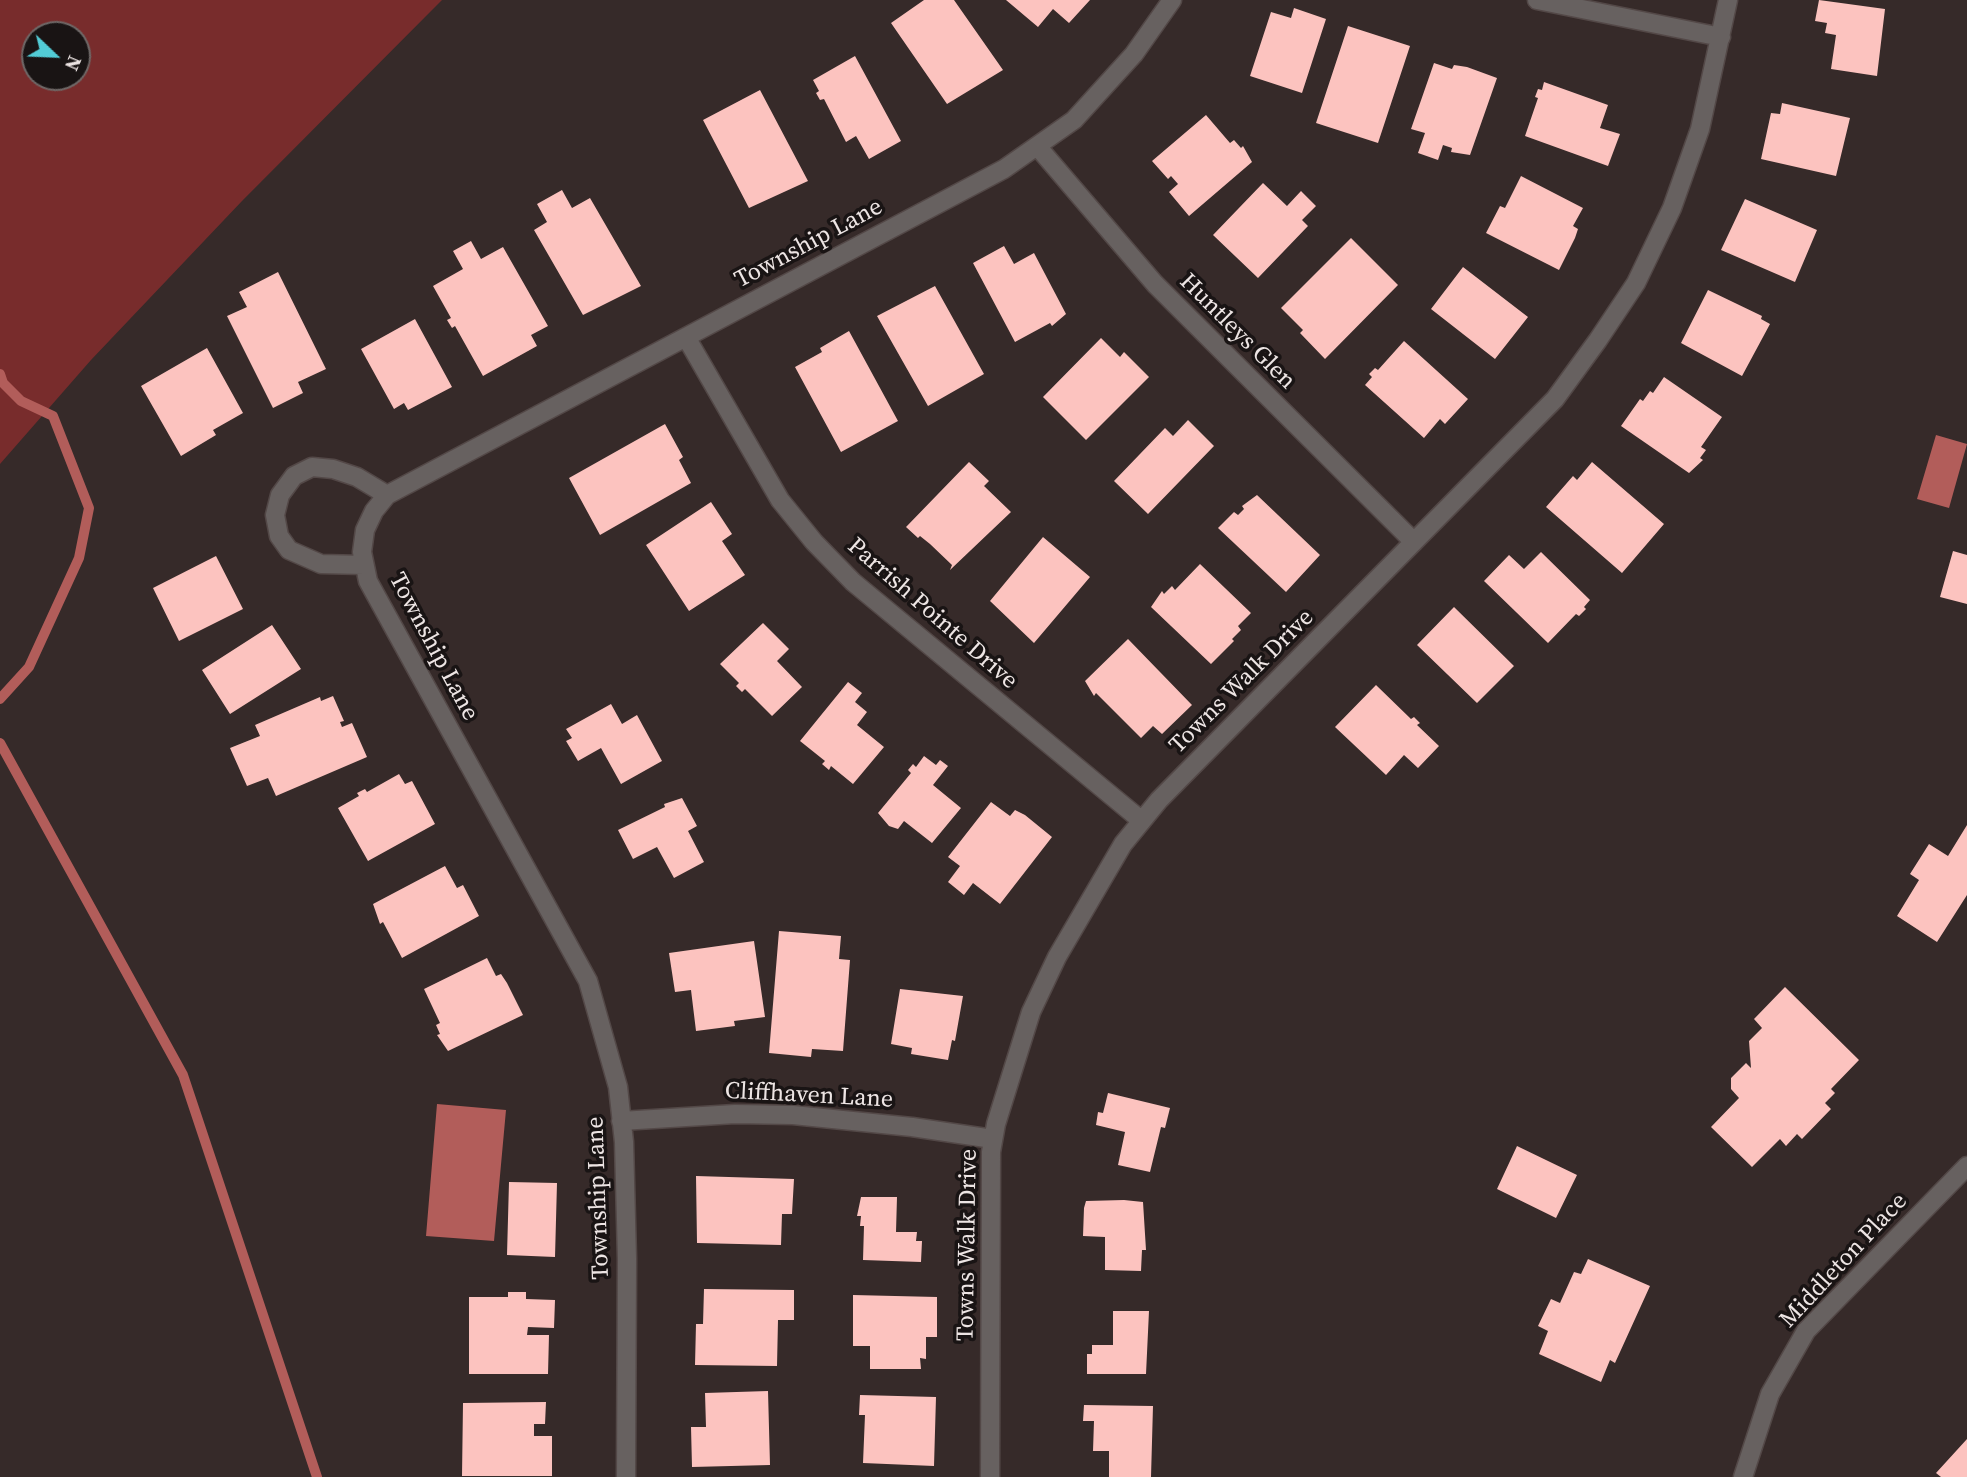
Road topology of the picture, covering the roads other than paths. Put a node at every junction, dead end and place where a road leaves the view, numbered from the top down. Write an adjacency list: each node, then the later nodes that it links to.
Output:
1 (1172, 0): 5 (street, Township Lane)
2 (1537, 0): 4 (street)
3 (1728, 0): 4 (street, Towns Walk Drive)
4 (1721, 37): 8 (street, Towns Walk Drive)
5 (1037, 146): 6 (street, Township Lane); 8 (street, Huntleys Glen)
6 (686, 337): 7 (street, Township Lane); 10 (street, Parrish Pointe Drive)
7 (387, 495): 9 (street, Township Lane); 9 (street)
8 (1414, 542): 10 (street, Towns Walk Drive)
9 (364, 565): 11 (street, Township Lane)
10 (1142, 821): 12 (street, Towns Walk Drive)
11 (621, 1121): 12 (street, Cliffhaven Lane); 14 (street, Township Lane)
12 (993, 1139): 15 (street, Towns Walk Drive)
13 (1967, 1166): 16 (street, Middleton Place)
14 (626, 1477)
15 (990, 1477)
16 (1744, 1477)

